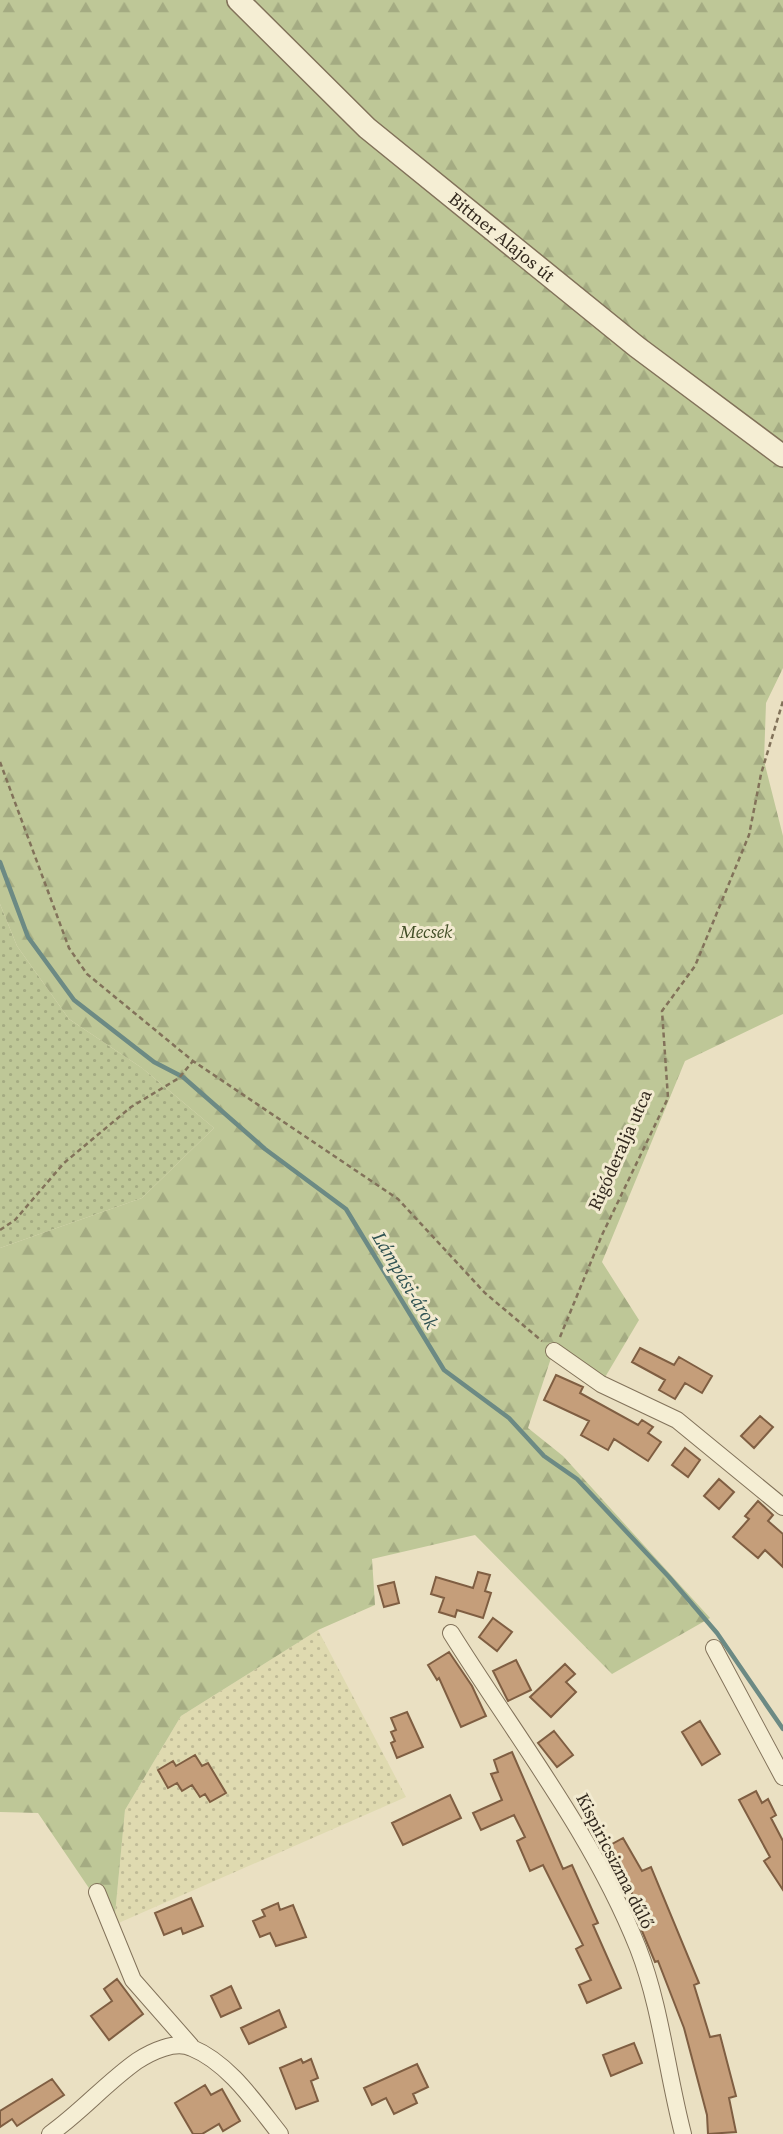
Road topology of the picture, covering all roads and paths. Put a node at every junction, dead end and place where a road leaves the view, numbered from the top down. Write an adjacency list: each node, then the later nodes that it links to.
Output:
1 (238, 0): 2 (street, Bittner Alajos út)
2 (783, 456)
3 (783, 701): 7 (path, Rigóderalja utca)
4 (0, 762): 5 (path)
5 (193, 1061): 6 (path); 7 (path)
6 (0, 1230)
7 (554, 1351): 8 (street)
8 (783, 1507)
9 (451, 1633): 16 (street, Kispiricsizma dűlő)
10 (714, 1648): 11 (street)
11 (783, 1777)
12 (97, 1892): 13 (street)
13 (191, 2046): 14 (street); 15 (street)
14 (50, 2134)
15 (280, 2134)
16 (683, 2134)

